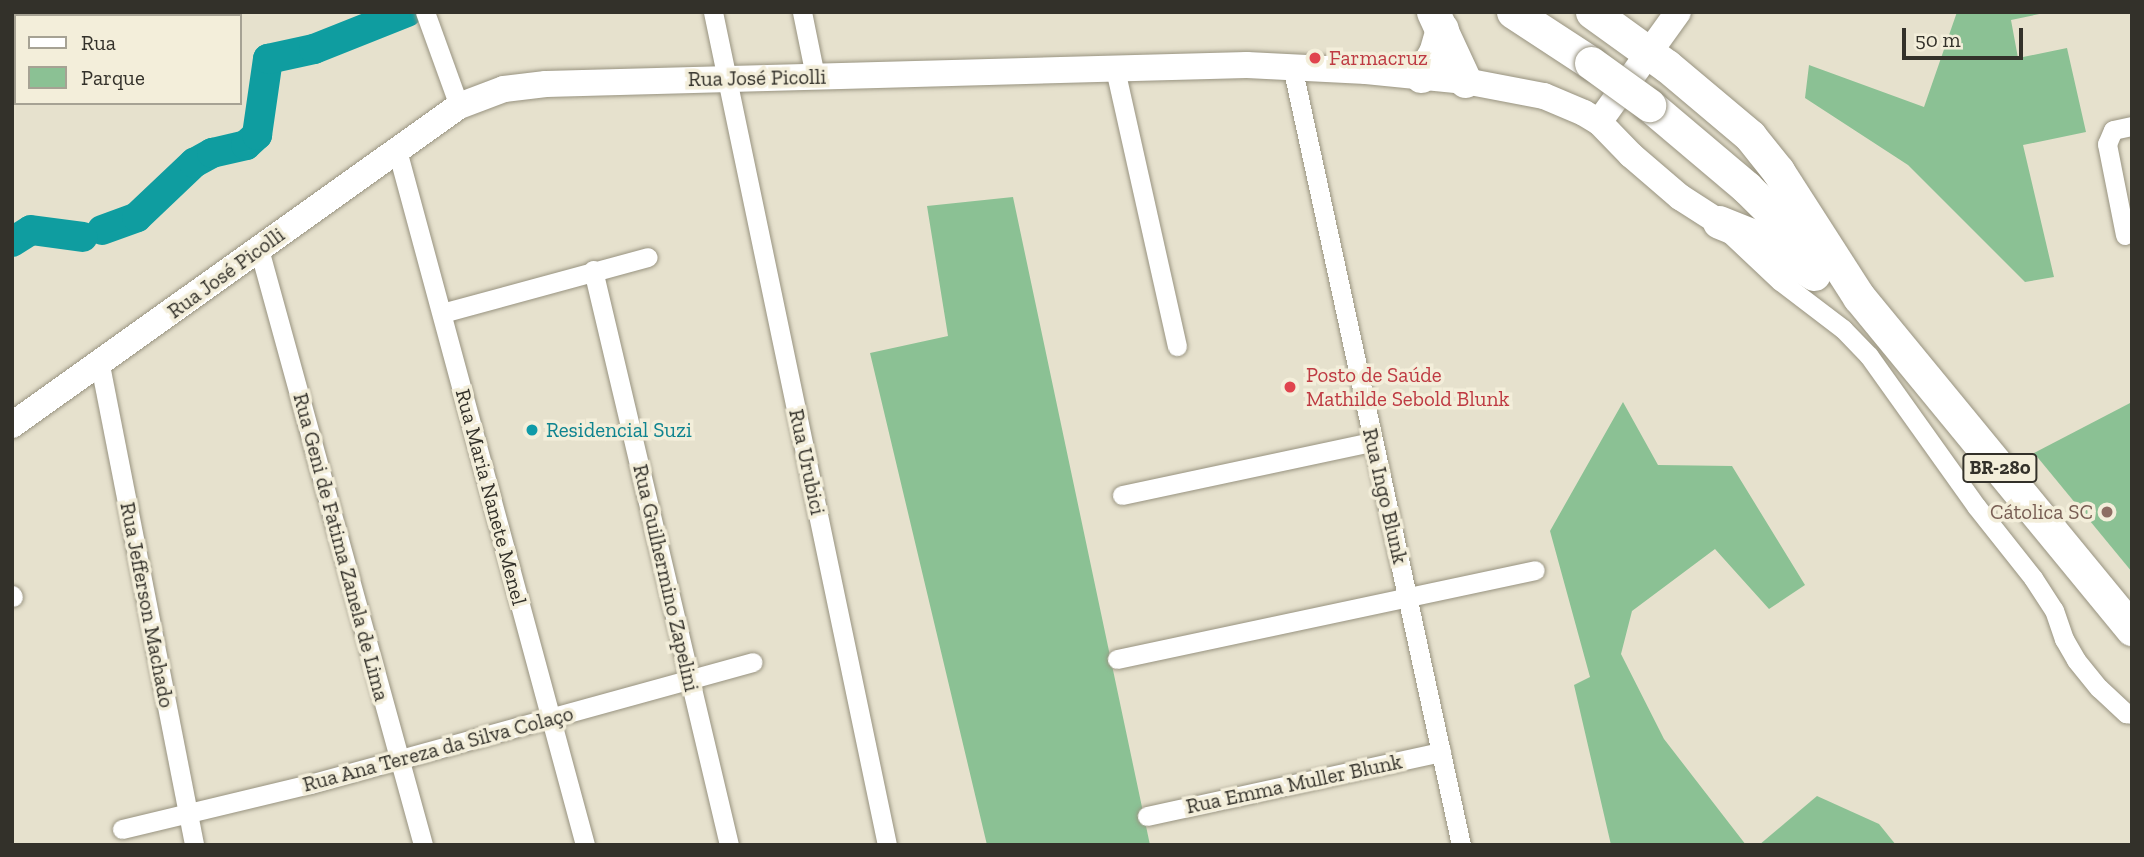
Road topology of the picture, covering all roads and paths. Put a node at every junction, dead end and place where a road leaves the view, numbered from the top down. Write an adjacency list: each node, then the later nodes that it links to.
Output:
1 (425, 12): 15 (street)
2 (713, 12): 13 (street, Rua Urubici)
3 (802, 12): 11 (street)
4 (1513, 12): 24 (highway, BR-280, bridge)
5 (1592, 12): 8 (highway)
6 (1668, 15): 8 (street)
7 (1438, 20): 12 (highway); 14 (highway)
8 (1648, 52): 16 (street); 24 (highway)
9 (1292, 66): 10 (street, Rua José Picolli); 12 (street, Rua José Picolli); 29 (street, Rua Ingo Blunk)
10 (1115, 69): 11 (street, Rua José Picolli); 26 (street)
11 (815, 76): 13 (street, Rua José Picolli)
12 (1421, 76): 14 (street, Rua José Picolli)
13 (727, 78): 15 (street, Rua José Picolli); 48 (street, Rua Urubici)
14 (1465, 81): 16 (street, Rua José Picolli)
15 (459, 106): 18 (street, Rua José Picolli)
16 (1599, 122): 19 (street)
17 (2132, 126): 20 (street)
18 (397, 150): 21 (street, Rua José Picolli); 25 (street, Rua Maria Nanete Menel)
19 (1719, 222): 24 (highway)
20 (2125, 235)
21 (259, 249): 27 (street, Rua José Picolli); 40 (street, Rua Geni de Fatima Zanela de Lima)
22 (648, 257): 23 (street)
23 (593, 270): 25 (street); 36 (street, Rua Guilhermino Zapelini)
24 (1856, 311): 33 (highway, BR-280); 37 (street)
25 (442, 313): 38 (street, Rua Maria Nanete Menel)
26 (1177, 346)
27 (100, 365): 28 (street, Rua José Picolli); 41 (street, Rua Jefferson Machado)
28 (12, 425)
29 (1372, 442): 30 (street); 32 (street, Rua Ingo Blunk)
30 (1122, 495)
31 (1535, 570): 32 (street)
32 (1408, 598): 34 (street); 39 (street, Rua Ingo Blunk)
33 (2132, 629)
34 (1117, 659)
35 (753, 662): 36 (street, Rua Ana Tereza da Silva Colaço)
36 (690, 679): 38 (street, Rua Ana Tereza da Silva Colaço); 47 (street, Rua Guilhermino Zapelini)
37 (2132, 714)
38 (550, 719): 40 (street, Rua Ana Tereza da Silva Colaço); 46 (street, Rua Maria Nanete Menel)
39 (1441, 752): 42 (street, Rua Emma Muller Blunk); 49 (street, Rua Ingo Blunk)
40 (400, 760): 41 (street, Rua Ana Tereza da Silva Colaço); 45 (street, Rua Geni de Fatima Zanela de Lima)
41 (187, 815): 43 (street, Rua Ana Tereza da Silva Colaço); 44 (street, Rua Jefferson Machado)
42 (1147, 816)
43 (122, 829)
44 (194, 845)
45 (423, 845)
46 (585, 845)
47 (729, 845)
48 (887, 845)
49 (1461, 845)

